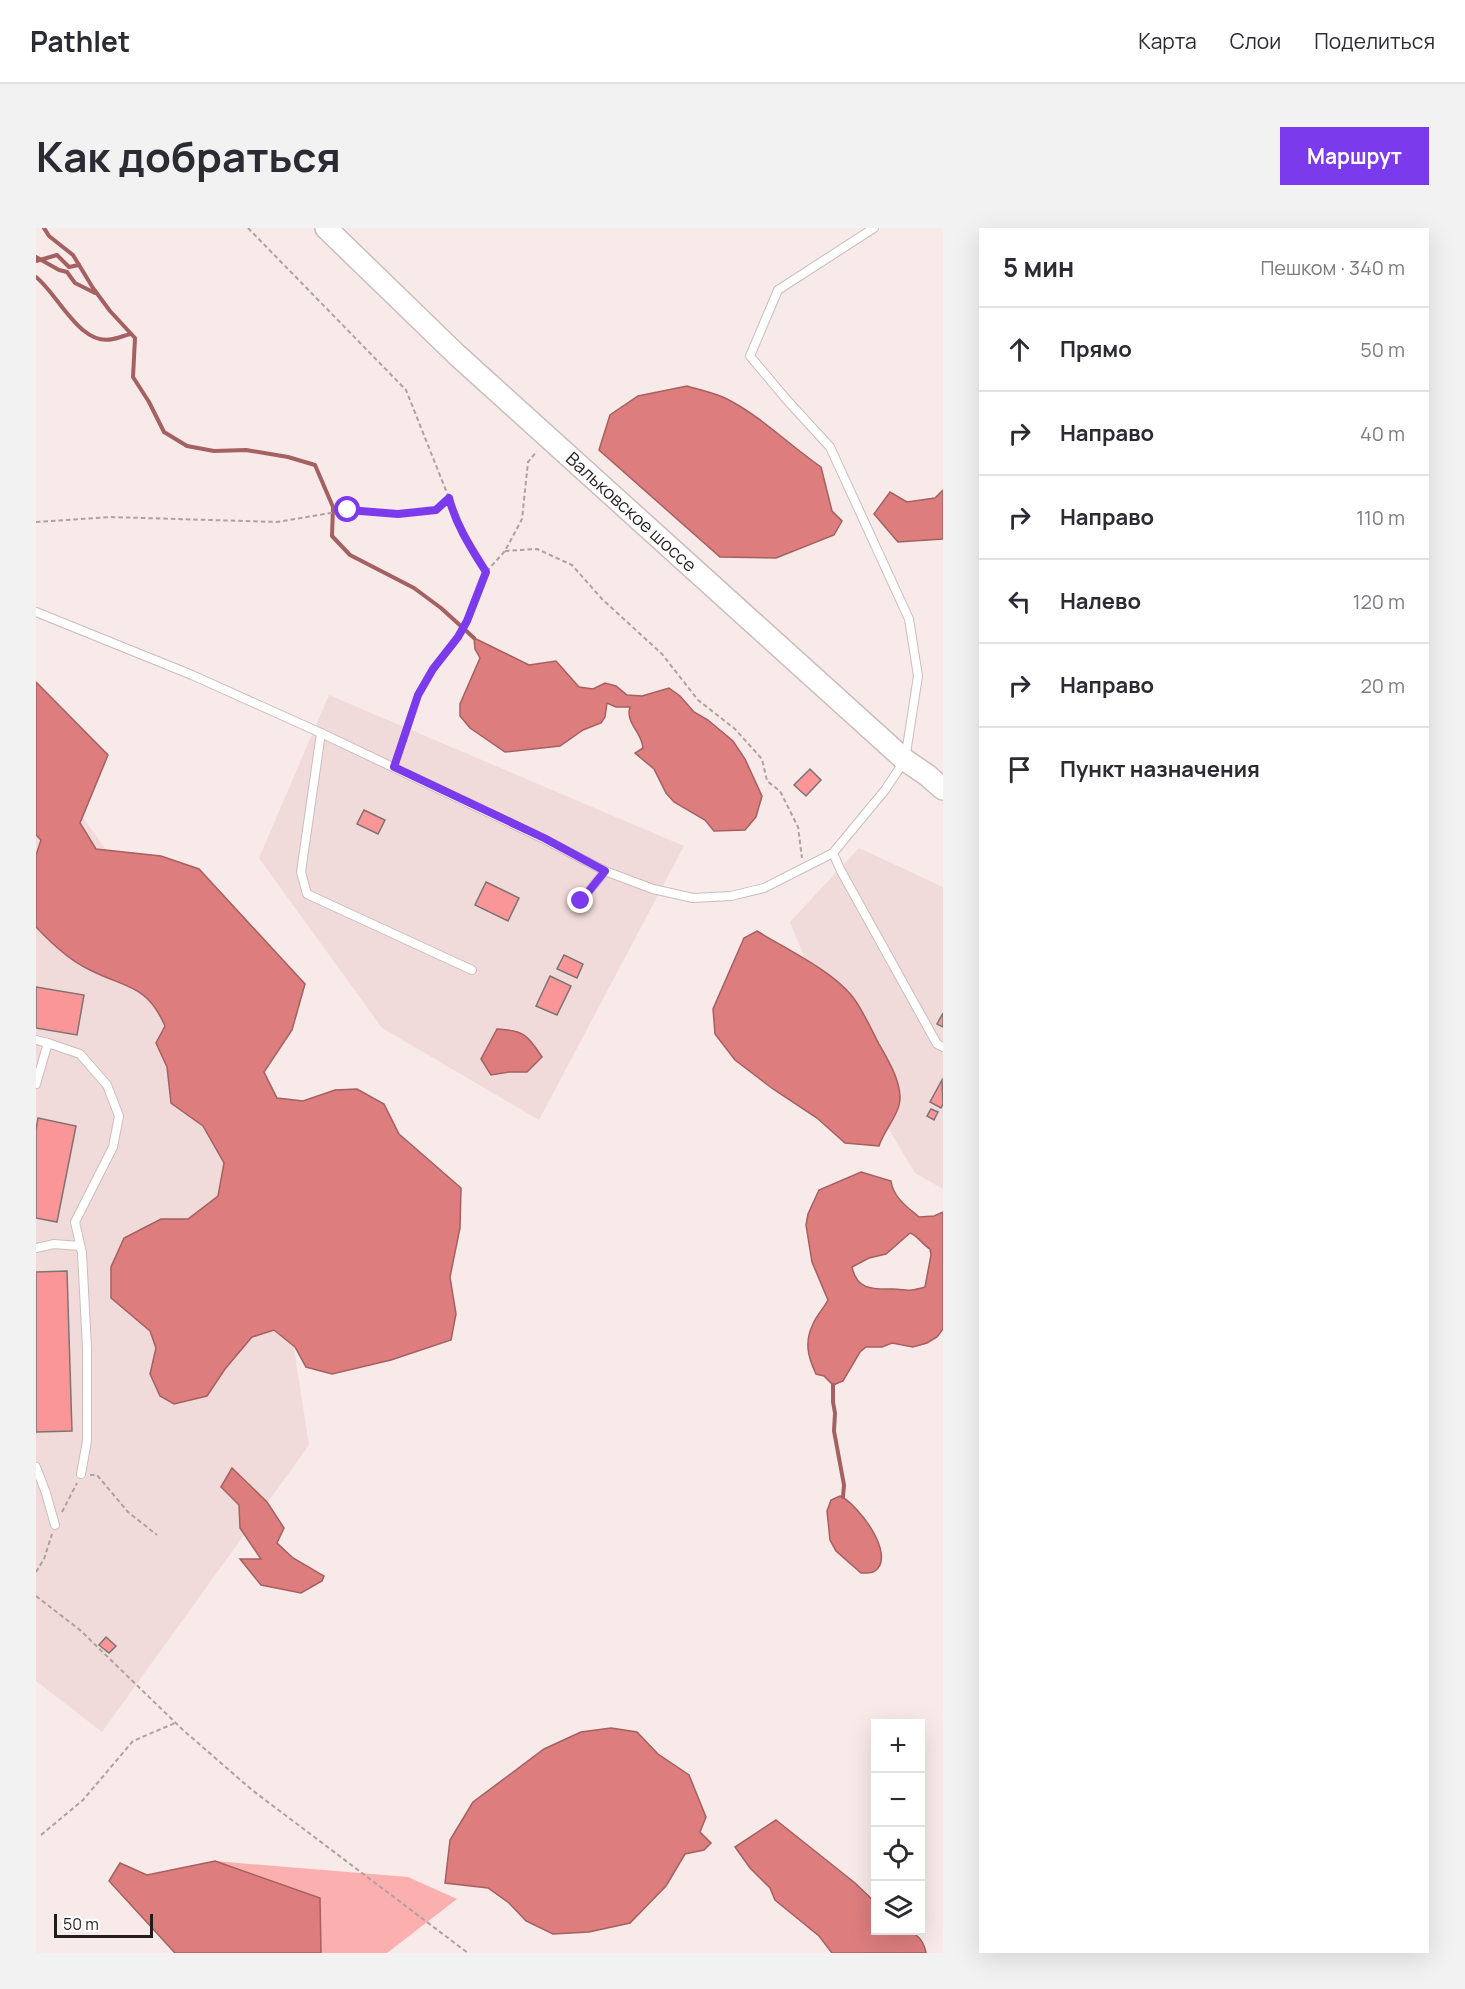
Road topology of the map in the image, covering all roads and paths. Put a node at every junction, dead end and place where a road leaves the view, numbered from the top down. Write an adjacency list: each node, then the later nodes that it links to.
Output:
1 (248, 228): 5 (path)
2 (326, 228): 4 (main road, Вальковское шоссе)
3 (874, 228): 11 (lane)
4 (548, 438): 7 (path); 11 (main road, Вальковское шоссе)
5 (449, 498): 6 (path); 8 (path)
6 (36, 522)
7 (505, 551): 8 (path); 15 (path)
8 (486, 572): 12 (path)
9 (36, 612): 10 (lane)
10 (321, 732): 12 (lane); 18 (lane)
11 (905, 760): 13 (main road, Вальковское шоссе); 14 (lane)
12 (394, 767): 16 (lane)
13 (943, 789)
14 (833, 853): 15 (lane); 21 (lane)
15 (803, 870): 16 (lane)
16 (605, 871): 17 (lane)
17 (581, 901)
18 (472, 970)
19 (36, 1040): 20 (lane)
20 (48, 1043): 22 (lane); 23 (lane)
21 (943, 1047)
22 (36, 1084)
23 (80, 1246): 24 (lane); 26 (lane)
24 (36, 1248)
25 (36, 1467): 27 (lane)
26 (81, 1474): 27 (path); 28 (path)
27 (55, 1525): 29 (path)
28 (157, 1535)
29 (36, 1572)
30 (36, 1596): 31 (path)
31 (176, 1723): 32 (path); 33 (path)
32 (41, 1835)
33 (468, 1953)

